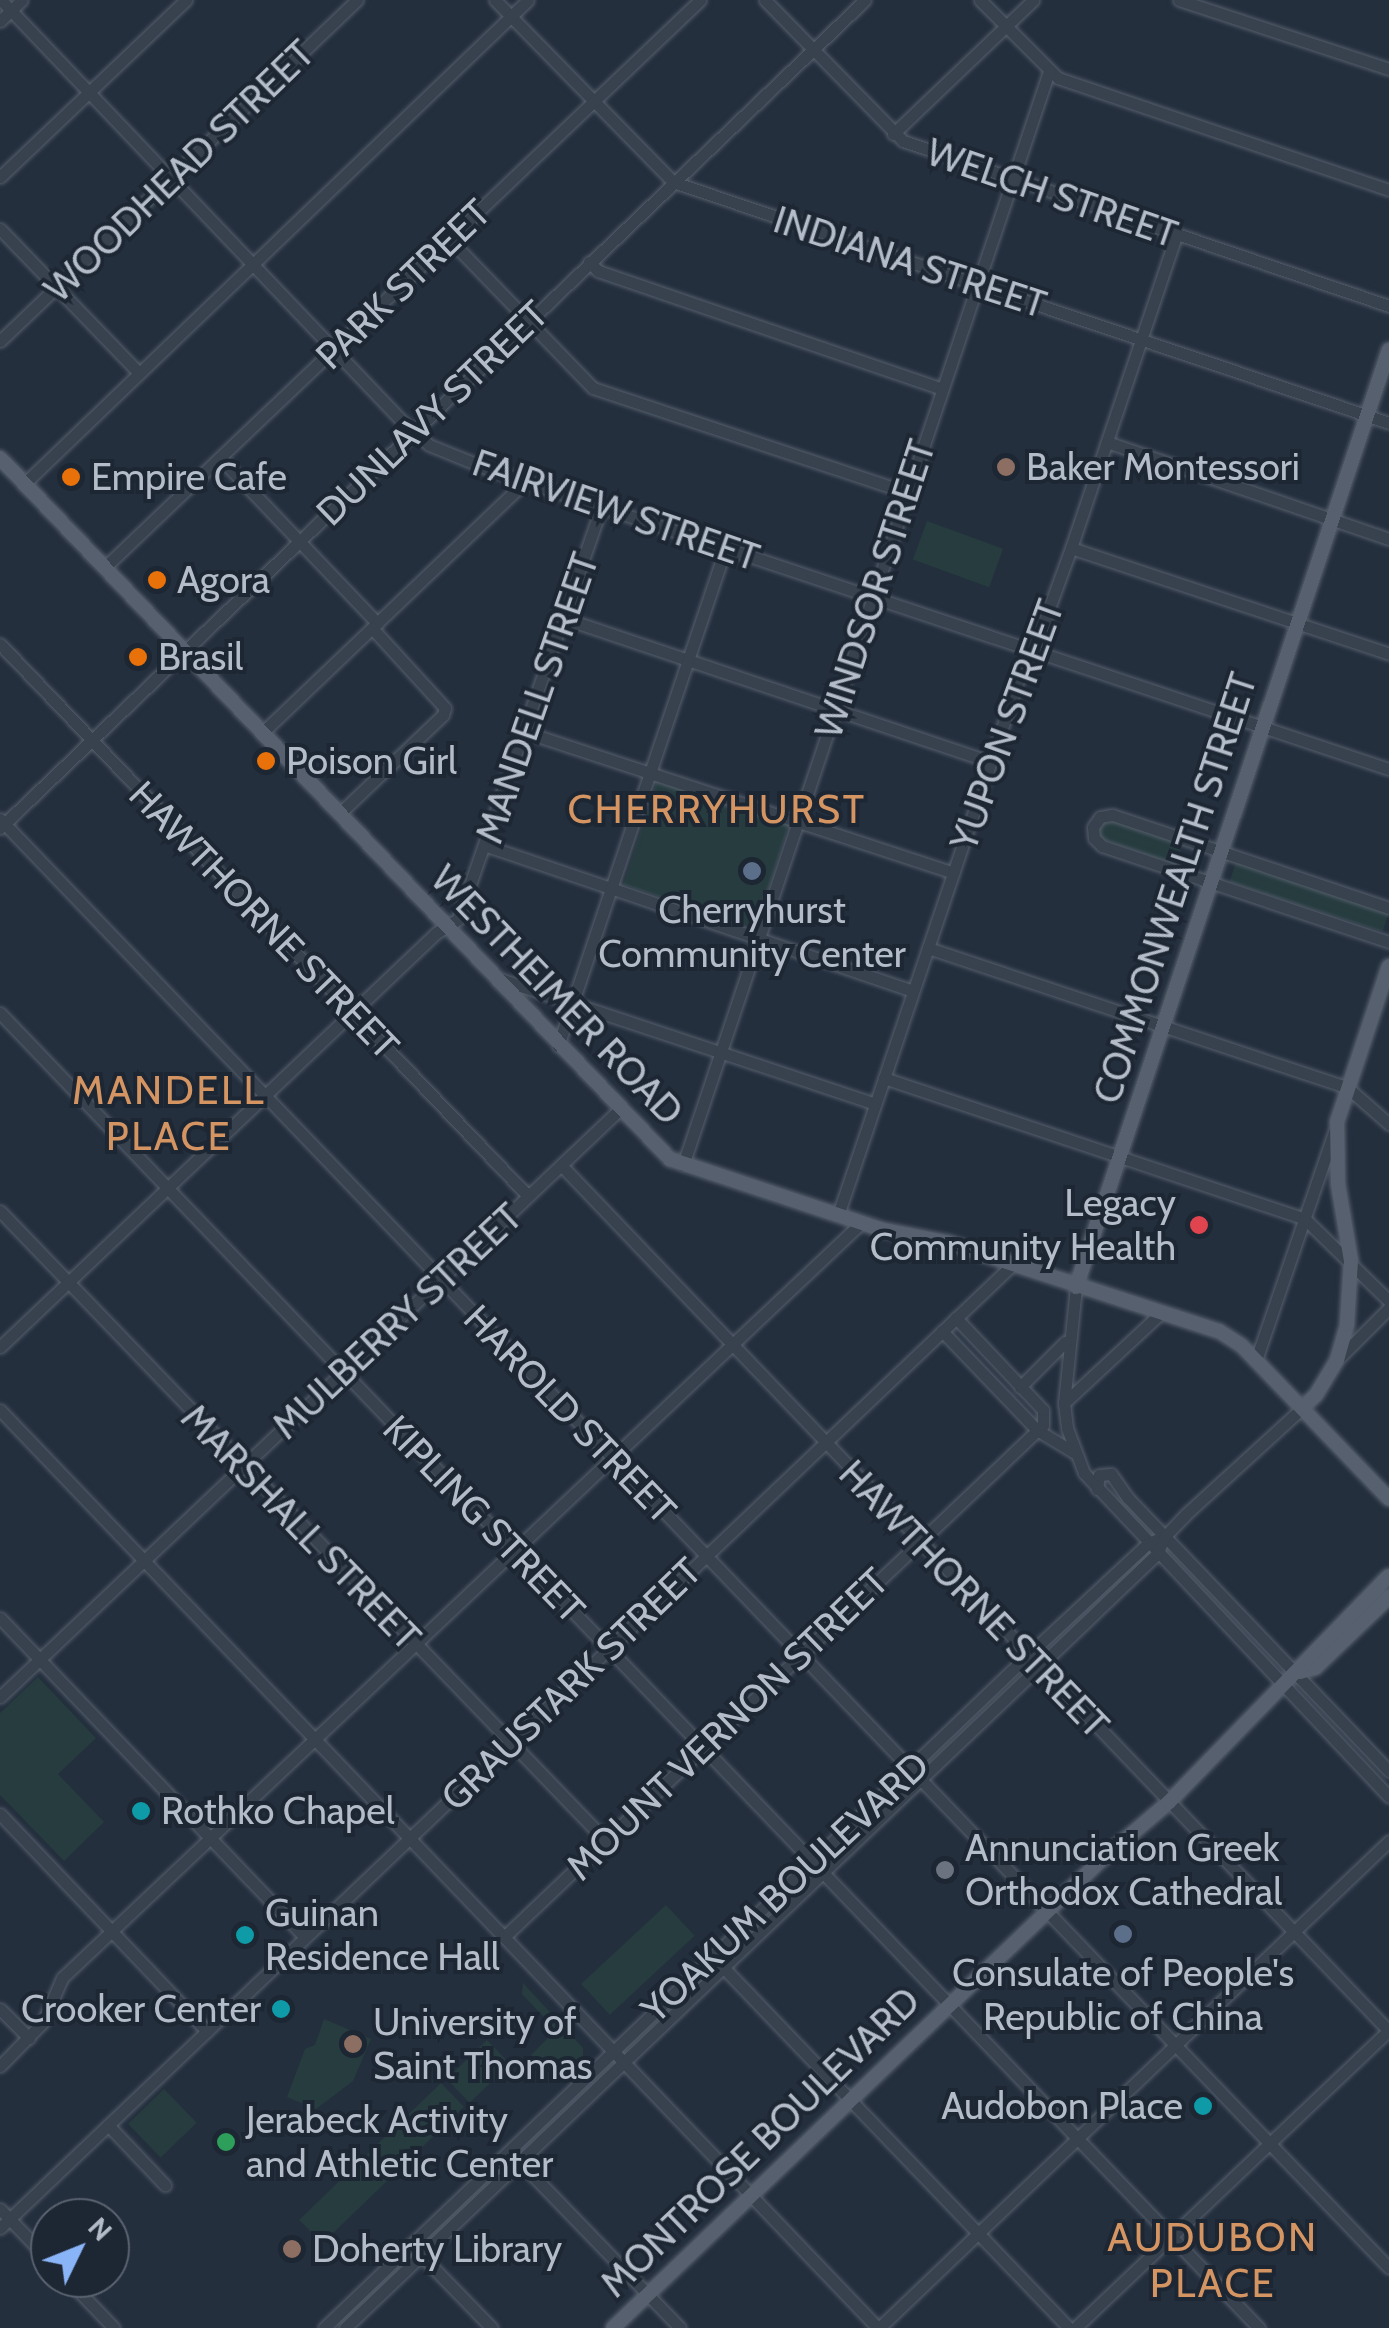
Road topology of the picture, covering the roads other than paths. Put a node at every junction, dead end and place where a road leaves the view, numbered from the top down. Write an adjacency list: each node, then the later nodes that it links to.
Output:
1 (1, 0): 13 (street, FAIRVIEW STREET)
2 (22, 0): 13 (street)
3 (186, 0): 20 (street)
4 (357, 0): 24 (street, WOODHEAD STREET)
5 (495, 0): 14 (street, INDIANA STREET)
6 (528, 0): 14 (street)
7 (700, 0): 21 (street, PARK STREET)
8 (765, 0): 17 (street, WELCH STREET)
9 (866, 0): 17 (street, DUNLAVY STREET)
10 (980, 0): 16 (street)
11 (1033, 0): 16 (street)
12 (1179, 0): 18 (street)
13 (11, 11): 15 (street); 20 (street, FAIRVIEW STREET)
14 (511, 16): 21 (street, INDIANA STREET); 32 (street)
15 (0, 22)
16 (1005, 26): 19 (street); 22 (street)
17 (813, 50): 22 (street, WELCH STREET); 26 (street, DUNLAVY STREET)
18 (1389, 68)
19 (1049, 70): 25 (street, WINDSOR STREET); 27 (street)
20 (90, 92): 23 (street); 24 (street, FAIRVIEW STREET)
21 (593, 102): 26 (street, INDIANA STREET); 30 (street, PARK STREET)
22 (893, 134): 25 (street, WELCH STREET)
23 (0, 177)
24 (171, 178): 32 (street, FAIRVIEW STREET); 34 (street, WOODHEAD STREET)
25 (1012, 181): 29 (street, WELCH STREET); 33 (street, WINDSOR STREET)
26 (673, 182): 31 (street, DUNLAVY STREET); 33 (street, INDIANA STREET)
27 (1389, 190)
28 (0, 229): 34 (street)
29 (1176, 236): 35 (street, WELCH STREET); 37 (street, YUPON STREET)
30 (449, 239): 36 (street); 39 (street, PARK STREET)
31 (589, 262): 36 (street, DUNLAVY STREET); 42 (street)
32 (253, 264): 39 (street, FAIRVIEW STREET); 41 (street)
33 (975, 284): 37 (street, INDIANA STREET); 42 (street, WINDSOR STREET)
34 (56, 288): 38 (street, WOODHEAD STREET); 41 (street)
35 (1389, 306)
36 (526, 322): 45 (street, DUNLAVY STREET); 51 (street)
37 (1142, 339): 43 (street, INDIANA STREET); 46 (street, YUPON STREET)
38 (0, 342)
39 (334, 349): 45 (street, FAIRVIEW STREET); 48 (street, PARK STREET)
40 (1389, 350): 43 (main road, COMMONWEALTH STREET)
41 (139, 373): 50 (street)
42 (940, 388): 51 (street, WINDSOR STREET)
43 (1366, 416): 44 (street, INDIANA STREET); 53 (main road, COMMONWEALTH STREET)
44 (1389, 423)
45 (412, 432): 49 (street, FAIRVIEW STREET); 55 (street, DUNLAVY STREET)
46 (1107, 442): 53 (street); 57 (street, YUPON STREET)
47 (0, 458): 50 (main road, WESTHEIMER ROAD)
48 (220, 458): 55 (street); 58 (street, PARK STREET)
49 (526, 480): 52 (street, FAIRVIEW STREET); 62 (street)
50 (25, 483): 58 (main road, WESTHEIMER ROAD)
51 (908, 493): 59 (street, WINDSOR STREET)
52 (602, 506): 56 (street, FAIRVIEW STREET); 60 (street, MANDELL STREET)
53 (1333, 520): 54 (street); 61 (main road, COMMONWEALTH STREET)
54 (1389, 539)
55 (298, 541): 62 (street); 64 (street, DUNLAVY STREET)
56 (726, 547): 59 (street, FAIRVIEW STREET); 67 (street)
57 (1071, 548): 61 (street); 65 (street, YUPON STREET)
58 (105, 567): 64 (main road, WESTHEIMER ROAD)
59 (874, 596): 65 (street, FAIRVIEW STREET); 68 (street, WINDSOR STREET)
60 (564, 618): 67 (street); 71 (street, MANDELL STREET)
61 (1298, 624): 66 (street); 69 (main road, COMMONWEALTH STREET)
62 (374, 625): 70 (street); 76 (street)
63 (0, 644): 72 (street, HAWTHORNE STREET)
64 (186, 650): 70 (main road, WESTHEIMER ROAD); 72 (street, DUNLAVY STREET)
65 (1031, 650): 69 (street, FAIRVIEW STREET); 73 (street, YUPON STREET)
66 (1389, 654)
67 (688, 660): 68 (street); 75 (street)
68 (836, 710): 73 (street); 77 (street, WINDSOR STREET)
69 (1263, 728): 74 (street, FAIRVIEW STREET); 80 (main road, COMMONWEALTH STREET)
70 (264, 731): 76 (main road, WESTHEIMER ROAD)
71 (525, 732): 75 (street); 79 (street, MANDELL STREET)
72 (92, 740): 78 (street, DUNLAVY STREET); 94 (street, HAWTHORNE STREET)
73 (990, 762): 81 (street, YUPON STREET)
74 (1389, 770)
75 (650, 773): 77 (street); 83 (street)
76 (340, 813): 85 (main road, WESTHEIMER ROAD)
77 (798, 822): 81 (street); 86 (street, WINDSOR STREET)
78 (2, 823): 100 (street, HAROLD STREET)
79 (487, 846): 83 (street); 85 (street, MANDELL STREET)
80 (1223, 852): 82 (main road, COMMONWEALTH STREET); 82 (street); 84 (street)
81 (953, 873): 88 (street, YUPON STREET)
82 (1213, 882): 87 (street); 95 (main road, COMMONWEALTH STREET)
83 (611, 888): 86 (street); 92 (street)
84 (1389, 908)
85 (446, 926): 90 (main road, WESTHEIMER ROAD); 94 (street, MANDELL STREET)
86 (759, 938): 91 (street); 97 (street, WINDSOR STREET)
87 (1389, 942)
88 (928, 948): 91 (street, YUPON STREET); 95 (street)
89 (1389, 966): 99 (main road)
90 (493, 977): 92 (street); 96 (main road, WESTHEIMER ROAD)
91 (914, 991): 98 (street, YUPON STREET)
92 (573, 1003): 96 (street); 97 (street)
93 (0, 1013): 108 (street, KIPLING STREET)
94 (353, 1013): 100 (street, MANDELL STREET); 109 (street, HAWTHORNE STREET)
95 (1164, 1026): 99 (street); 105 (main road, COMMONWEALTH STREET)
96 (558, 1046): 102 (main road, WESTHEIMER ROAD)
97 (721, 1053): 101 (street); 107 (street, WINDSOR STREET)
98 (884, 1078): 101 (street, YUPON STREET); 105 (street)
99 (1348, 1088): 103 (main road); 104 (street)
100 (266, 1096): 108 (street, MANDELL STREET); 116 (street, HAROLD STREET)
101 (875, 1104): 111 (street, YUPON STREET)
102 (619, 1110): 106 (street, MULBERRY STREET); 107 (main road, WESTHEIMER ROAD)
103 (1337, 1122): 112 (street); 114 (main road)
104 (1389, 1124)
105 (1120, 1155): 112 (street); 118 (main road, COMMONWEALTH STREET)
106 (561, 1164): 109 (street, MULBERRY STREET); 124 (street, HAWTHORNE STREET)
107 (684, 1164): 111 (main road, WESTHEIMER ROAD)
108 (168, 1189): 117 (street, MANDELL STREET); 128 (street, KIPLING STREET)
109 (528, 1196): 116 (street, MULBERRY STREET)
110 (0, 1212): 117 (street, MARSHALL STREET)
111 (838, 1215): 113 (main road, WESTHEIMER ROAD)
112 (1305, 1219): 114 (street); 126 (street)
113 (861, 1223): 115 (main road, WESTHEIMER ROAD); 124 (street)
114 (1351, 1261): 119 (street); 127 (main road)
115 (1012, 1265): 118 (main road, WESTHEIMER ROAD); 121 (street, GRAUSTARK STREET)
116 (441, 1278): 128 (street, MULBERRY STREET); 136 (street, HAROLD STREET)
117 (69, 1284): 125 (street, MANDELL STREET); 137 (street, MARSHALL STREET)
118 (1076, 1287): 120 (main road, WESTHEIMER ROAD); 123 (street, COMMONWEALTH STREET)
119 (1389, 1305): 127 (street)
120 (1162, 1312): 126 (main road, WESTHEIMER ROAD); 130 (street)
121 (956, 1318): 122 (street, GRAUSTARK STREET); 129 (street)
122 (942, 1331): 133 (street); 134 (street, GRAUSTARK STREET)
123 (1068, 1338): 129 (street); 130 (street, COMMONWEALTH STREET)
124 (731, 1344): 134 (street, HAWTHORNE STREET); 136 (street)
125 (0, 1347)
126 (1256, 1360): 131 (main road, WESTHEIMER ROAD)
127 (1337, 1360): 131 (main road)
128 (343, 1372): 137 (street, MULBERRY STREET); 143 (street, KIPLING STREET)
129 (1020, 1387): 133 (street)
130 (1064, 1403): 135 (street, COMMONWEALTH STREET)
131 (1302, 1408): 139 (main road, WESTHEIMER ROAD); 140 (street, YOAKUM BOULEVARD)
132 (0, 1410): 146 (street)
133 (1037, 1430): 135 (street); 141 (street, MOUNT VERNON STREET)
134 (824, 1443): 141 (street, HAWTHORNE STREET); 145 (street, GRAUSTARK STREET)
135 (1075, 1454): 138 (street)
136 (612, 1458): 143 (street); 145 (street, HAROLD STREET)
137 (244, 1466): 146 (street, MULBERRY STREET); 150 (street, MARSHALL STREET)
138 (1097, 1488): 140 (street); 142 (street)
139 (1385, 1489)
140 (1165, 1536): 142 (street, YOAKUM BOULEVARD); 144 (street, YOAKUM BOULEVARD); 156 (street)
141 (918, 1542): 152 (street, MOUNT VERNON STREET); 153 (street, HAWTHORNE STREET)
142 (1147, 1544): 144 (street); 153 (street, YOAKUM BOULEVARD)
143 (515, 1551): 150 (street); 151 (street, KIPLING STREET)
144 (1156, 1554): 155 (street, YOAKUM BOULEVARD); 157 (street)
145 (706, 1556): 151 (street, GRAUSTARK STREET); 152 (street, HAROLD STREET)
146 (144, 1560): 154 (street, MULBERRY STREET); 159 (street)
147 (1389, 1576): 156 (main road, MONTROSE BOULEVARD)
148 (1389, 1597): 156 (main road, MONTROSE BOULEVARD)
149 (0, 1618): 154 (street)
150 (415, 1646): 159 (street); 160 (street, MARSHALL STREET)
151 (608, 1648): 160 (street, GRAUSTARK STREET); 161 (street, KIPLING STREET)
152 (800, 1655): 161 (street, MOUNT VERNON STREET); 163 (street, HAROLD STREET)
153 (1027, 1656): 155 (street, HAWTHORNE STREET); 163 (street, YOAKUM BOULEVARD)
154 (40, 1659): 158 (street, MULBERRY STREET); 168 (street)
155 (1038, 1667): 163 (street, YOAKUM BOULEVARD); 165 (street, HAWTHORNE STREET)
156 (1298, 1674): 157 (main road, MONTROSE BOULEVARD); 162 (street)
157 (1284, 1688): 164 (street); 165 (main road, MONTROSE BOULEVARD)
158 (0, 1697)
159 (316, 1740): 167 (street); 168 (street)
160 (510, 1742): 167 (street, GRAUSTARK STREET); 169 (street, MARSHALL STREET)
161 (703, 1747): 169 (street, MOUNT VERNON STREET); 171 (street, KIPLING STREET)
162 (1389, 1771)
163 (916, 1774): 171 (street, YOAKUM BOULEVARD); 172 (street, YOAKUM BOULEVARD); 173 (street, HAROLD STREET)
164 (1389, 1797)
165 (1169, 1802): 173 (main road, MONTROSE BOULEVARD); 175 (street, HAWTHORNE STREET)
166 (0, 1814): 174 (street)
167 (409, 1838): 176 (street, GRAUSTARK STREET); 177 (street)
168 (213, 1840): 174 (street); 176 (street)
169 (605, 1840): 177 (street, MOUNT VERNON STREET)
170 (1389, 1842): 175 (street)
171 (813, 1862): 172 (street, KIPLING STREET); 178 (street, YOAKUM BOULEVARD)
172 (823, 1872): 179 (street, YOAKUM BOULEVARD); 180 (street, KIPLING STREET)
173 (1048, 1912): 180 (main road, MONTROSE BOULEVARD); 185 (street, HAROLD STREET)
174 (112, 1932): 182 (street); 184 (street)
175 (1294, 1932): 183 (street, HAWTHORNE STREET); 185 (street)
176 (305, 1937): 182 (street, GRAUSTARK STREET)
177 (504, 1937): 186 (street)
178 (713, 1956): 179 (street); 186 (street, YOAKUM BOULEVARD)
179 (722, 1967): 187 (street, YOAKUM BOULEVARD); 189 (street)
180 (950, 2006): 189 (main road, MONTROSE BOULEVARD); 191 (street, KIPLING STREET)
181 (0, 2008): 184 (street)
182 (207, 2031): 190 (street, GRAUSTARK STREET)
183 (1389, 2031): 192 (street)
184 (28, 2038): 188 (street)
185 (1175, 2045): 191 (street); 192 (street, HAROLD STREET)
186 (613, 2051): 187 (street); 193 (street, YOAKUM BOULEVARD)
187 (623, 2062): 194 (street, YOAKUM BOULEVARD); 196 (street)
188 (0, 2066)
189 (851, 2101): 196 (main road, MONTROSE BOULEVARD); 198 (street)
190 (108, 2125): 195 (street); 197 (street, GRAUSTARK STREET)
191 (1078, 2138): 198 (street); 199 (street, KIPLING STREET)
192 (1269, 2143): 199 (street); 202 (street, HAROLD STREET)
193 (509, 2150): 194 (street); 201 (street, YOAKUM BOULEVARD)
194 (519, 2161): 201 (street, YOAKUM BOULEVARD); 203 (street)
195 (166, 2185)
196 (751, 2196): 203 (main road, MONTROSE BOULEVARD); 211 (street)
197 (3, 2218): 200 (street)
198 (978, 2233): 211 (street); 212 (street)
199 (1171, 2236): 212 (street); 213 (street, KIPLING STREET)
200 (30, 2243)
201 (416, 2249): 206 (street, YOAKUM BOULEVARD); 207 (street, YOAKUM BOULEVARD); 208 (street)
202 (1389, 2268)
203 (648, 2294): 209 (main road, MONTROSE BOULEVARD); 210 (street)
204 (83, 2298): 205 (street)
205 (107, 2325)
206 (324, 2328)
207 (344, 2328)
208 (492, 2328)
209 (613, 2328)
210 (680, 2328)
211 (878, 2328)
212 (1072, 2328)
213 (1259, 2328)

